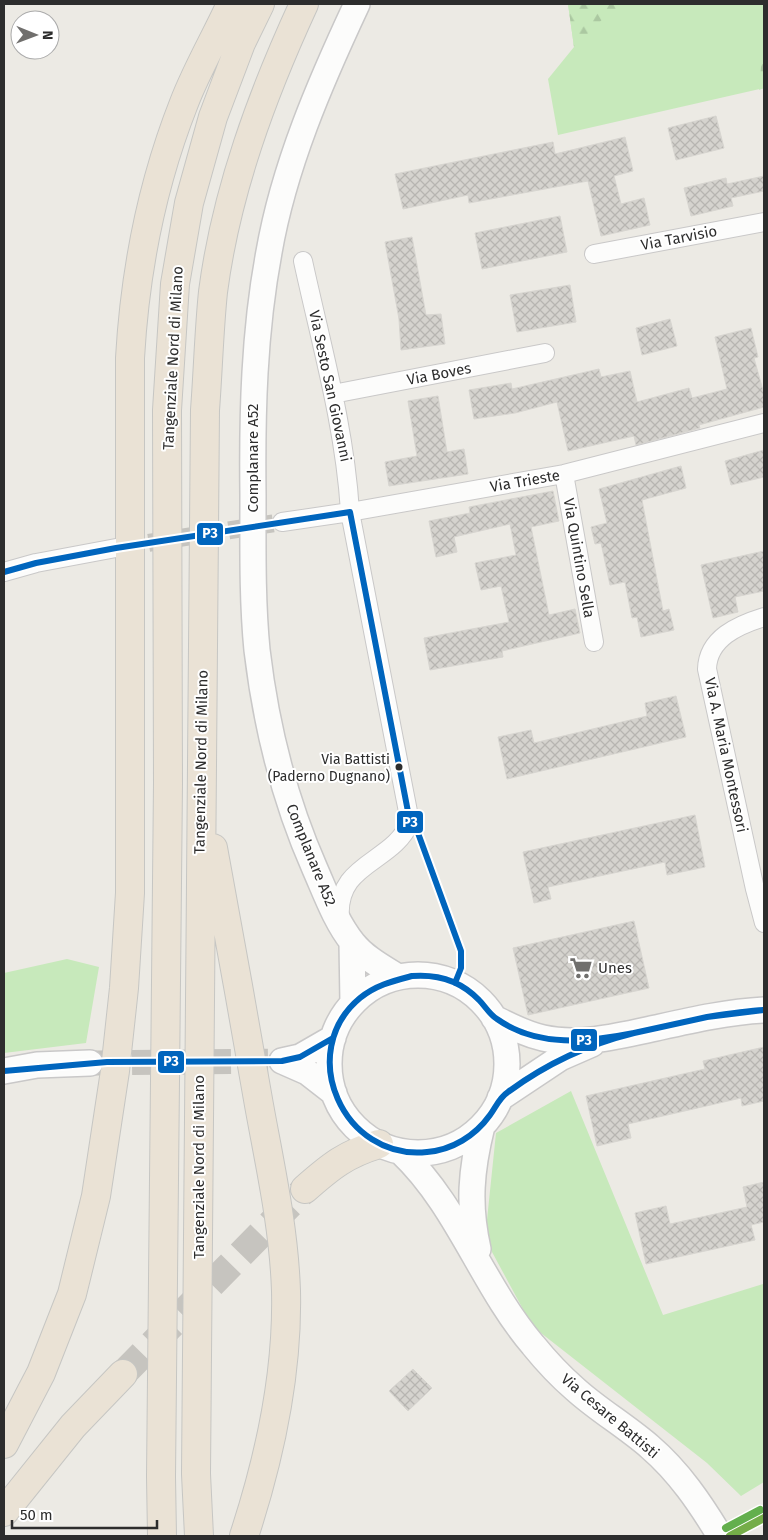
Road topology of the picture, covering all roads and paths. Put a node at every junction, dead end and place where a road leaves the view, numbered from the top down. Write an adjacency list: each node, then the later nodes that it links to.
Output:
1 (231, 4): 34 (highway)
2 (260, 4): 42 (highway, Tangenziale Nord di Milano)
3 (304, 4): 18 (highway, Tangenziale Nord di Milano)
4 (357, 4): 20 (main road, Complanare A52)
5 (764, 222): 6 (street, Via Tarvisio)
6 (594, 254)
7 (303, 261): 9 (street, Via Sesto San Giovanni)
8 (545, 354): 9 (street, Via Boves)
9 (333, 394): 12 (street, Via Sesto San Giovanni)
10 (764, 423): 11 (street, Via Trieste)
11 (564, 474): 12 (street, Via Trieste); 17 (street, Via Quintino Sella)
12 (350, 512): 13 (street, Via Trieste); 20 (street)
13 (282, 522)
14 (116, 548): 15 (street)
15 (4, 572)
16 (764, 617): 19 (street, Via A. Maria Montessori)
17 (594, 642)
18 (201, 780): 43 (highway, Tangenziale Nord di Milano); 44 (highway)
19 (764, 923)
20 (346, 932): 21 (main road, Complanare A52); 22 (main road, Complanare A52)
21 (398, 977): 22 (main road); 24 (main road)
22 (353, 1003): 25 (main road)
23 (764, 1010): 26 (main road)
24 (494, 1018): 26 (main road); 30 (main road)
25 (333, 1038): 29 (main road); 29 (main road)
26 (609, 1038): 30 (main road)
27 (90, 1063): 28 (main road)
28 (4, 1071)
29 (334, 1093): 32 (main road)
30 (500, 1098): 31 (main road)
31 (482, 1126): 32 (main road); 35 (main road, Via Cesare Battisti)
32 (390, 1148): 33 (highway); 35 (main road, Via Cesare Battisti)
33 (306, 1189)
34 (84, 1246): 37 (highway); 38 (highway)
35 (483, 1271): 45 (main road, Via Cesare Battisti)
36 (123, 1374): 39 (highway)
37 (4, 1405)
38 (4, 1444)
39 (31, 1479): 40 (highway); 41 (highway)
40 (4, 1512)
41 (4, 1523)
42 (162, 1536)
43 (199, 1536)
44 (244, 1536)
45 (720, 1536)

